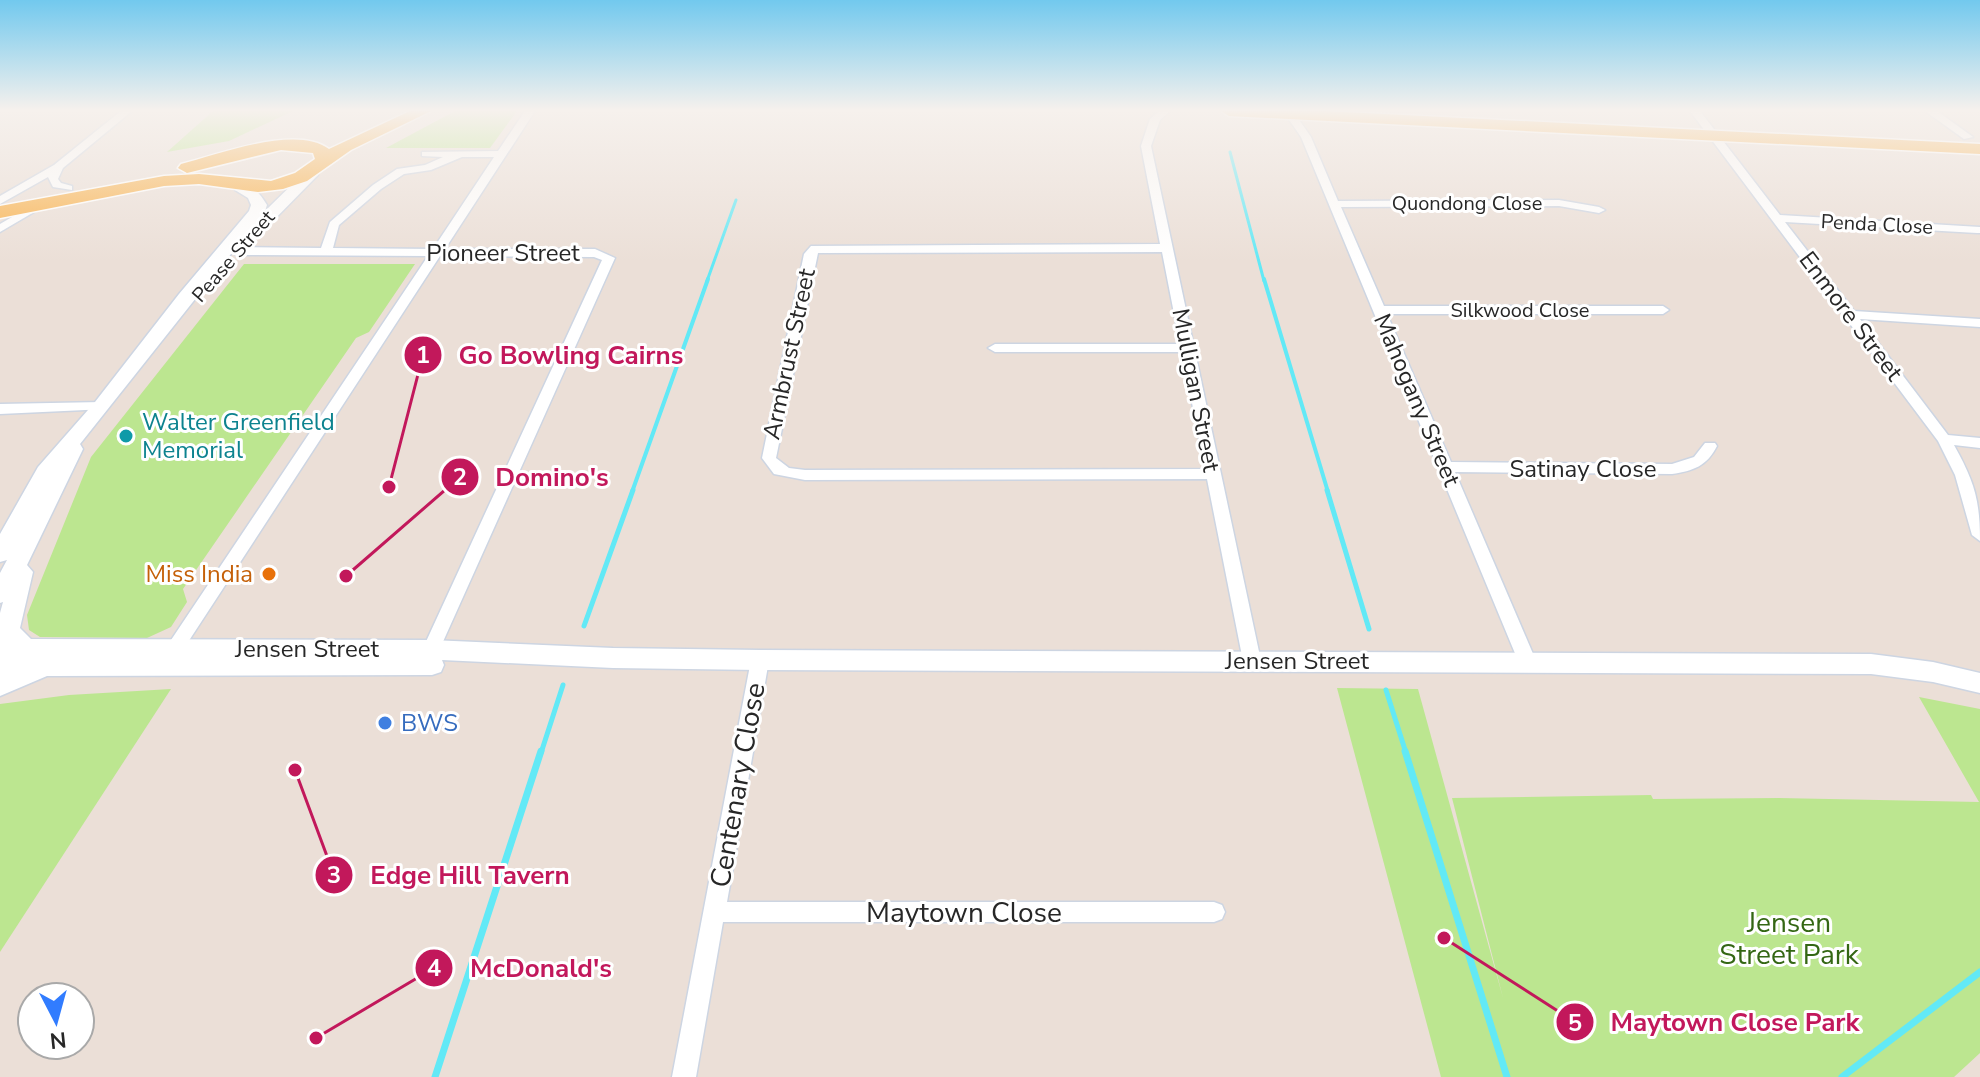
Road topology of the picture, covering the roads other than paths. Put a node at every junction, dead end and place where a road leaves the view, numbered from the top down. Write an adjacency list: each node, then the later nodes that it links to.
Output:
1 (65, 161): 12 (street)
2 (219, 161): 14 (main road)
3 (238, 161): 13 (main road)
4 (320, 161): 11 (main road)
5 (326, 161): 11 (main road, Pease Street)
6 (443, 161): 25 (street)
7 (497, 161): 26 (street)
8 (1149, 161): 23 (street, Mulligan Street)
9 (1316, 161): 16 (street, Mahogany Street)
10 (1735, 161): 20 (street, Enmore Street)
11 (319, 166): 13 (main road); 24 (street, Pease Street)
12 (58, 167): 14 (street); 15 (street)
13 (235, 186): 17 (main road); 24 (street, Pease Street)
14 (68, 188): 15 (main road)
15 (0, 201)
16 (1334, 204): 18 (street, Quondong Close); 27 (street, Mahogany Street)
17 (40, 205): 19 (main road); 21 (street)
18 (1599, 210)
19 (0, 212)
20 (1777, 218): 22 (street, Penda Close); 29 (street, Enmore Street)
21 (0, 229)
22 (1977, 230)
23 (1168, 248): 32 (street, Mulligan Street); 40 (street, Armbrust Street)
24 (231, 251): 25 (street, Pioneer Street); 33 (street, Pease Street)
25 (326, 252): 26 (street, Pioneer Street)
26 (439, 252): 47 (street); 48 (street, Pioneer Street)
27 (1378, 310): 28 (street, Silkwood Close); 39 (street, Mahogany Street)
28 (1663, 310)
29 (1851, 315): 30 (street); 36 (street, Enmore Street)
30 (1980, 323)
31 (995, 348): 32 (street)
32 (1187, 348): 40 (street, Mulligan Street)
33 (102, 406): 34 (street); 35 (street, Pease Street)
34 (0, 409)
35 (79, 433): 42 (street, Pease Street); 43 (street, Pease Street)
36 (1944, 439): 37 (street); 41 (street, Enmore Street)
37 (1980, 443)
38 (1710, 446): 39 (street, Satinay Close)
39 (1445, 467): 51 (street, Mahogany Street)
40 (1213, 474): 50 (street, Mulligan Street)
41 (1980, 535)
42 (30, 540): 44 (street, Pease Street); 45 (street)
43 (0, 554)
44 (0, 594)
45 (25, 647): 46 (street, Jensen Street); 47 (street, Jensen Street)
46 (0, 648)
47 (169, 656): 48 (street, Jensen Street); 53 (street, Jensen Street)
48 (428, 657): 49 (street, Jensen Street)
49 (760, 660): 50 (street, Jensen Street); 56 (street, Centenary Close)
50 (1252, 661): 51 (street, Jensen Street)
51 (1528, 663): 54 (street, Jensen Street)
52 (0, 666): 53 (street, Jensen Street)
53 (62, 667): 55 (street)
54 (1980, 683)
55 (0, 686)
56 (714, 912): 57 (street, Maytown Close); 58 (street, Centenary Close)
57 (1214, 912)
58 (684, 1077)

